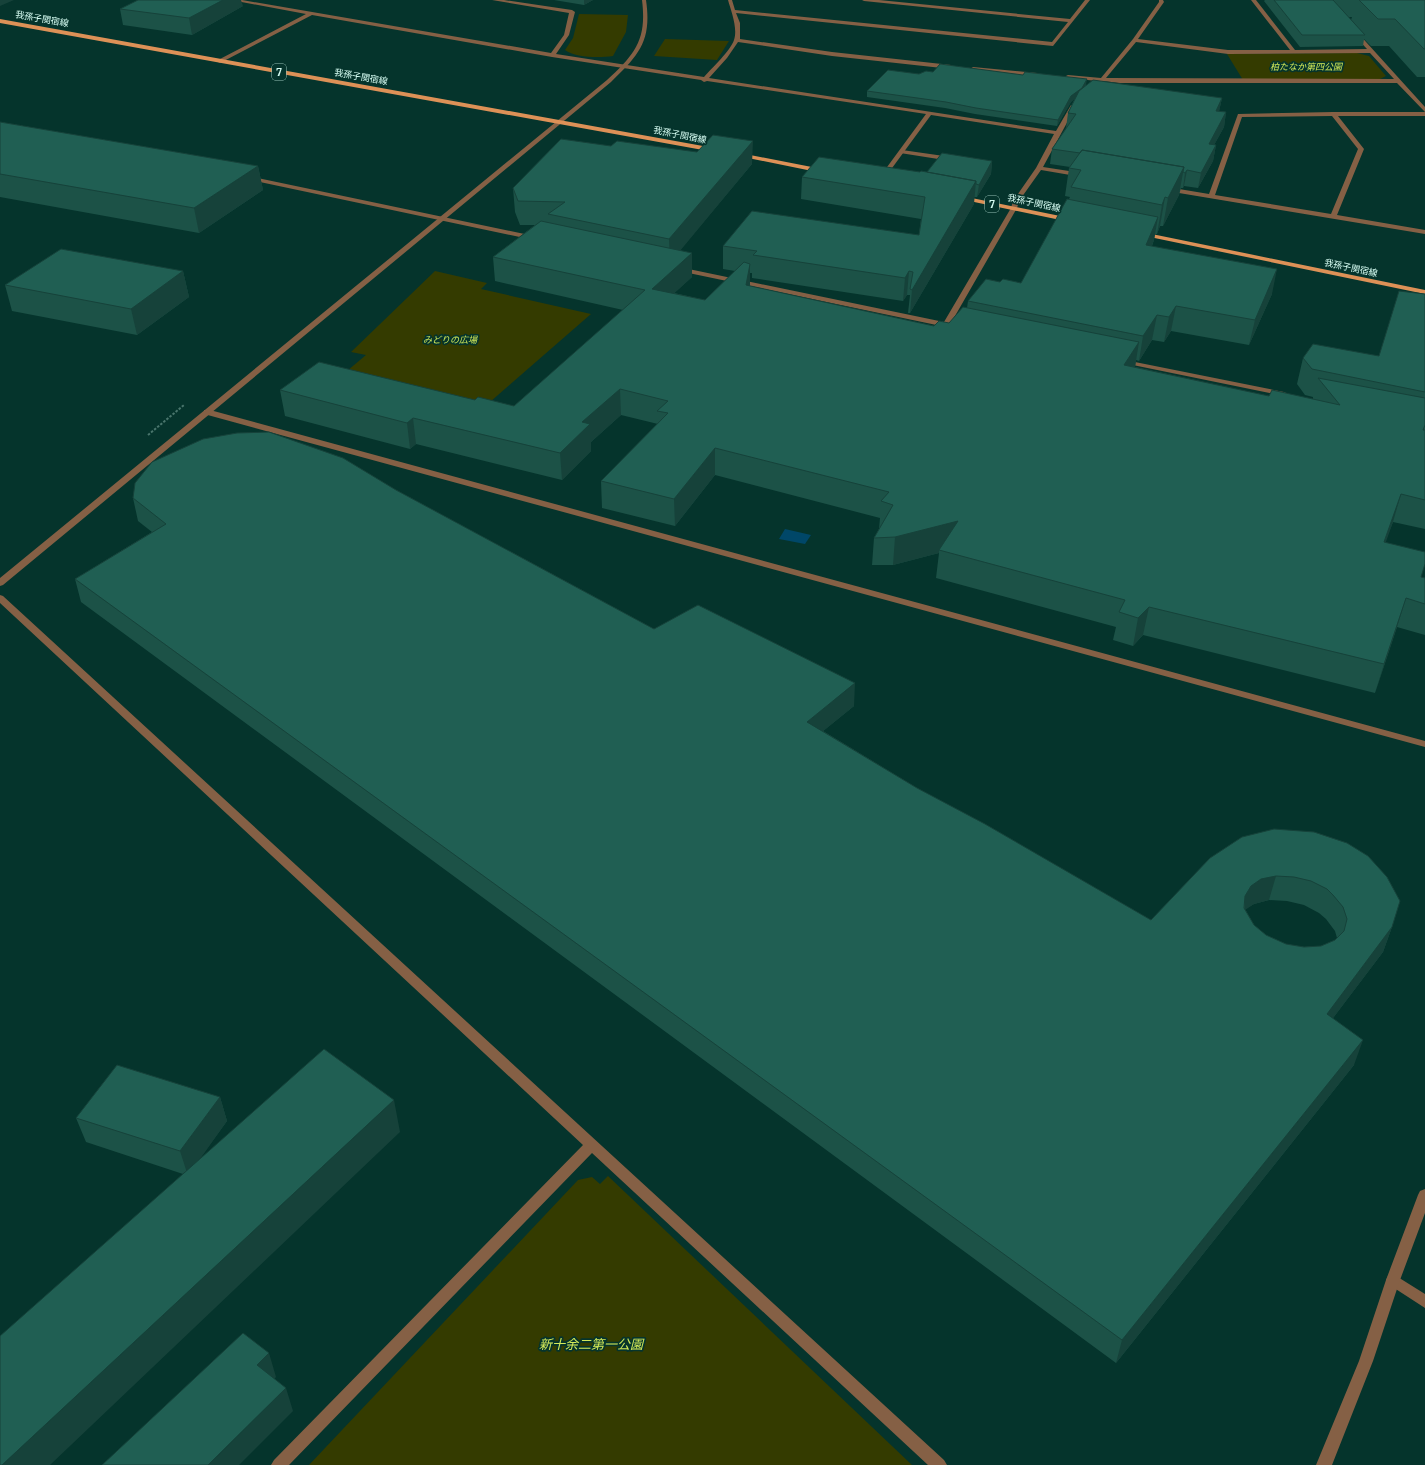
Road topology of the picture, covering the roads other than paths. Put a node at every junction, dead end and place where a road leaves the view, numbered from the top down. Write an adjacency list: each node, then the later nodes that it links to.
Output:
1 (234, 0): 10 (street)
2 (494, 0): 18 (street)
3 (644, 0): 20 (street)
4 (730, 0): 9 (street)
5 (864, 0): 12 (street)
6 (1088, 0): 12 (street)
7 (1161, 0): 15 (street)
8 (1253, 0): 17 (street)
9 (733, 11): 12 (street); 14 (street)
10 (312, 13): 18 (street); 19 (street)
11 (0, 21): 19 (main road, 我孫子関宿線 / 7)
12 (1071, 21)
13 (1353, 31): 16 (street)
14 (737, 40): 21 (street); 25 (street)
15 (1135, 40): 17 (street); 26 (street)
16 (1370, 51): 17 (street); 27 (street)
17 (1294, 52)
18 (552, 55): 20 (street)
19 (220, 61): 34 (main road, 我孫子関宿線 / 7)
20 (624, 67): 25 (street); 34 (street)
21 (957, 68)
22 (965, 69): 23 (street)
23 (1045, 76)
24 (1058, 77): 26 (street)
25 (704, 80): 31 (street)
26 (1103, 80): 27 (street); 28 (street)
27 (1398, 81): 30 (street)
28 (1098, 85)
29 (1080, 100): 35 (street)
30 (1425, 110)
31 (930, 114): 35 (street); 37 (street)
32 (1333, 114): 33 (street); 49 (street); 51 (street)
33 (1425, 114)
34 (558, 121): 36 (main road, 我孫子関宿線 / 7); 52 (street)
35 (1057, 133): 40 (street)
36 (718, 151)
37 (902, 152): 39 (street); 45 (street)
38 (734, 154): 41 (main road)
39 (958, 160)
40 (1039, 168): 43 (street); 50 (street)
41 (826, 171)
42 (239, 176): 52 (street)
43 (1086, 176)
44 (872, 180): 45 (main road)
45 (880, 181): 46 (main road)
46 (887, 183)
47 (1156, 187): 49 (street)
48 (954, 196): 50 (main road, 我孫子関宿線 / 7)
49 (1211, 196): 51 (street)
50 (1014, 208): 53 (main road, 我孫子関宿線 / 7); 57 (street)
51 (1333, 217): 54 (street)
52 (441, 219): 56 (street); 61 (street)
53 (1075, 221)
54 (1425, 232)
55 (1137, 233): 58 (main road, 我孫子関宿線)
56 (539, 239)
57 (670, 267)
58 (1425, 292)
59 (1116, 360): 60 (street)
60 (1294, 396)
61 (208, 412): 62 (street); 64 (street)
62 (0, 582)
63 (0, 598): 65 (street)
64 (1425, 744)
65 (591, 1145): 69 (street); 70 (street)
66 (1425, 1195): 67 (street)
67 (1393, 1280): 68 (street); 71 (street)
68 (1425, 1302)
69 (280, 1465)
70 (938, 1465)
71 (1324, 1465)

